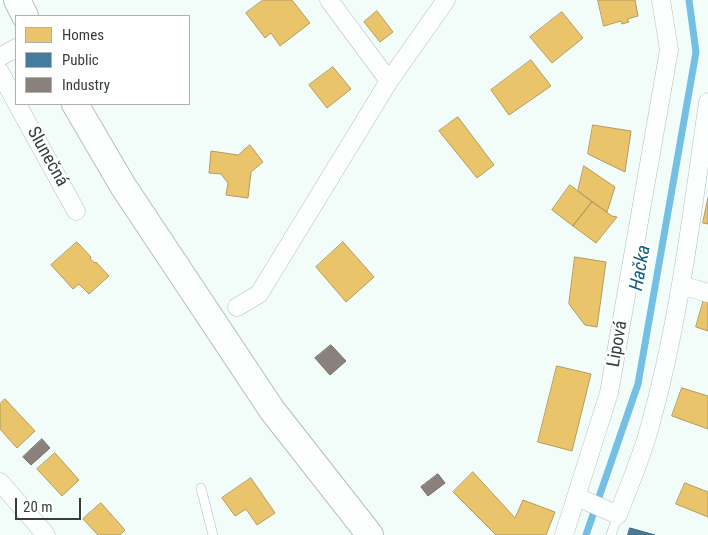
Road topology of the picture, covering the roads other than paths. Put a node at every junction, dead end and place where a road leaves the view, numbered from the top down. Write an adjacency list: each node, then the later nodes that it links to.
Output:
1 (17, 0): 5 (street)
2 (329, 0): 9 (street)
3 (446, 0): 9 (street)
4 (660, 0): 20 (street, Lipová)
5 (25, 15)
6 (15, 49): 7 (street)
7 (0, 57)
8 (0, 72): 10 (street, Slunečná)
9 (390, 81): 17 (street)
10 (15, 99)
11 (708, 102): 15 (street)
12 (18, 105): 14 (street, Slunečná)
13 (76, 105): 24 (street)
14 (76, 211)
15 (681, 284): 16 (street); 21 (street)
16 (708, 293)
17 (237, 307)
18 (0, 482): 22 (street)
19 (201, 488): 23 (lane)
20 (576, 498): 21 (street); 25 (street, Lipová)
21 (618, 515): 26 (lane)
22 (46, 535)
23 (213, 535)
24 (370, 535)
25 (564, 535)
26 (611, 535)

